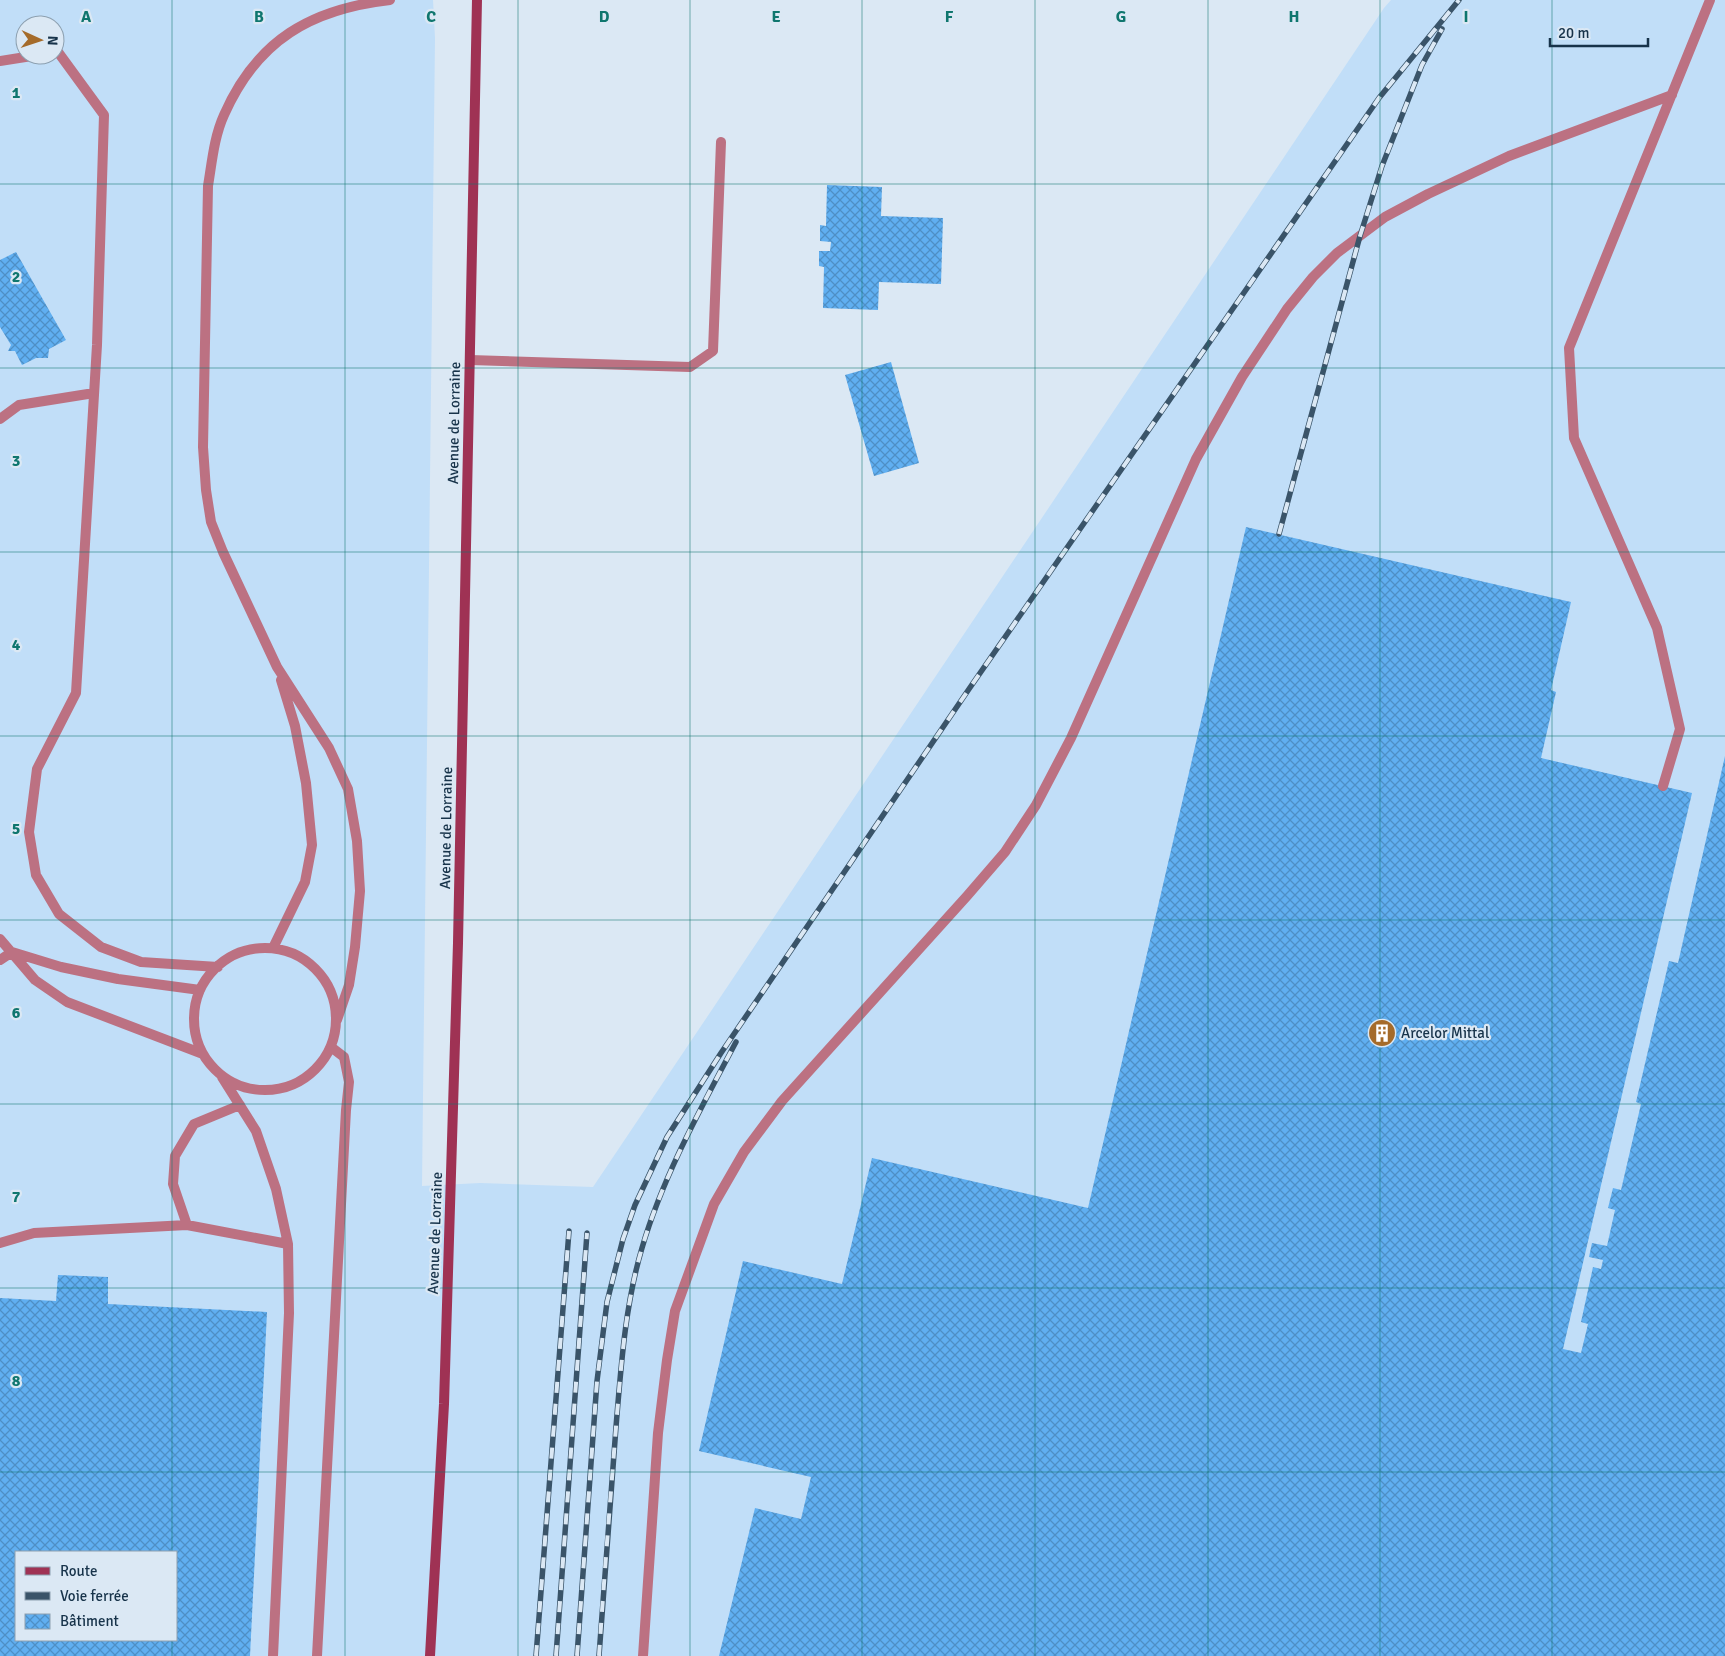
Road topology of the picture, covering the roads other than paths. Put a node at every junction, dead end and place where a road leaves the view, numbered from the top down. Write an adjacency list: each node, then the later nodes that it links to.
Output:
1 (390, 0): 12 (lane)
2 (477, 0): 9 (main road, Avenue de Lorraine)
3 (1710, 0): 7 (lane)
4 (15, 58): 5 (lane)
5 (0, 60)
6 (65, 62): 10 (lane)
7 (1672, 94): 13 (lane); 31 (lane)
8 (721, 142): 9 (lane)
9 (470, 360): 30 (main road, Avenue de Lorraine)
10 (94, 393): 11 (lane); 18 (lane)
11 (0, 419)
12 (277, 667): 15 (lane); 20 (lane)
13 (1663, 786)
14 (0, 939): 16 (lane)
15 (273, 948): 18 (lane); 20 (lane)
16 (12, 952): 17 (lane); 19 (lane); 22 (lane)
17 (0, 960)
18 (218, 967): 19 (lane)
19 (200, 990): 22 (lane)
20 (337, 1020): 21 (lane)
21 (331, 1048): 23 (lane); 29 (lane)
22 (203, 1054): 23 (lane)
23 (222, 1077): 24 (lane)
24 (240, 1105): 25 (lane); 27 (lane)
25 (187, 1225): 26 (lane); 27 (lane)
26 (0, 1243)
27 (288, 1244): 28 (lane)
28 (273, 1656)
29 (317, 1656)
30 (430, 1656)
31 (643, 1656)

